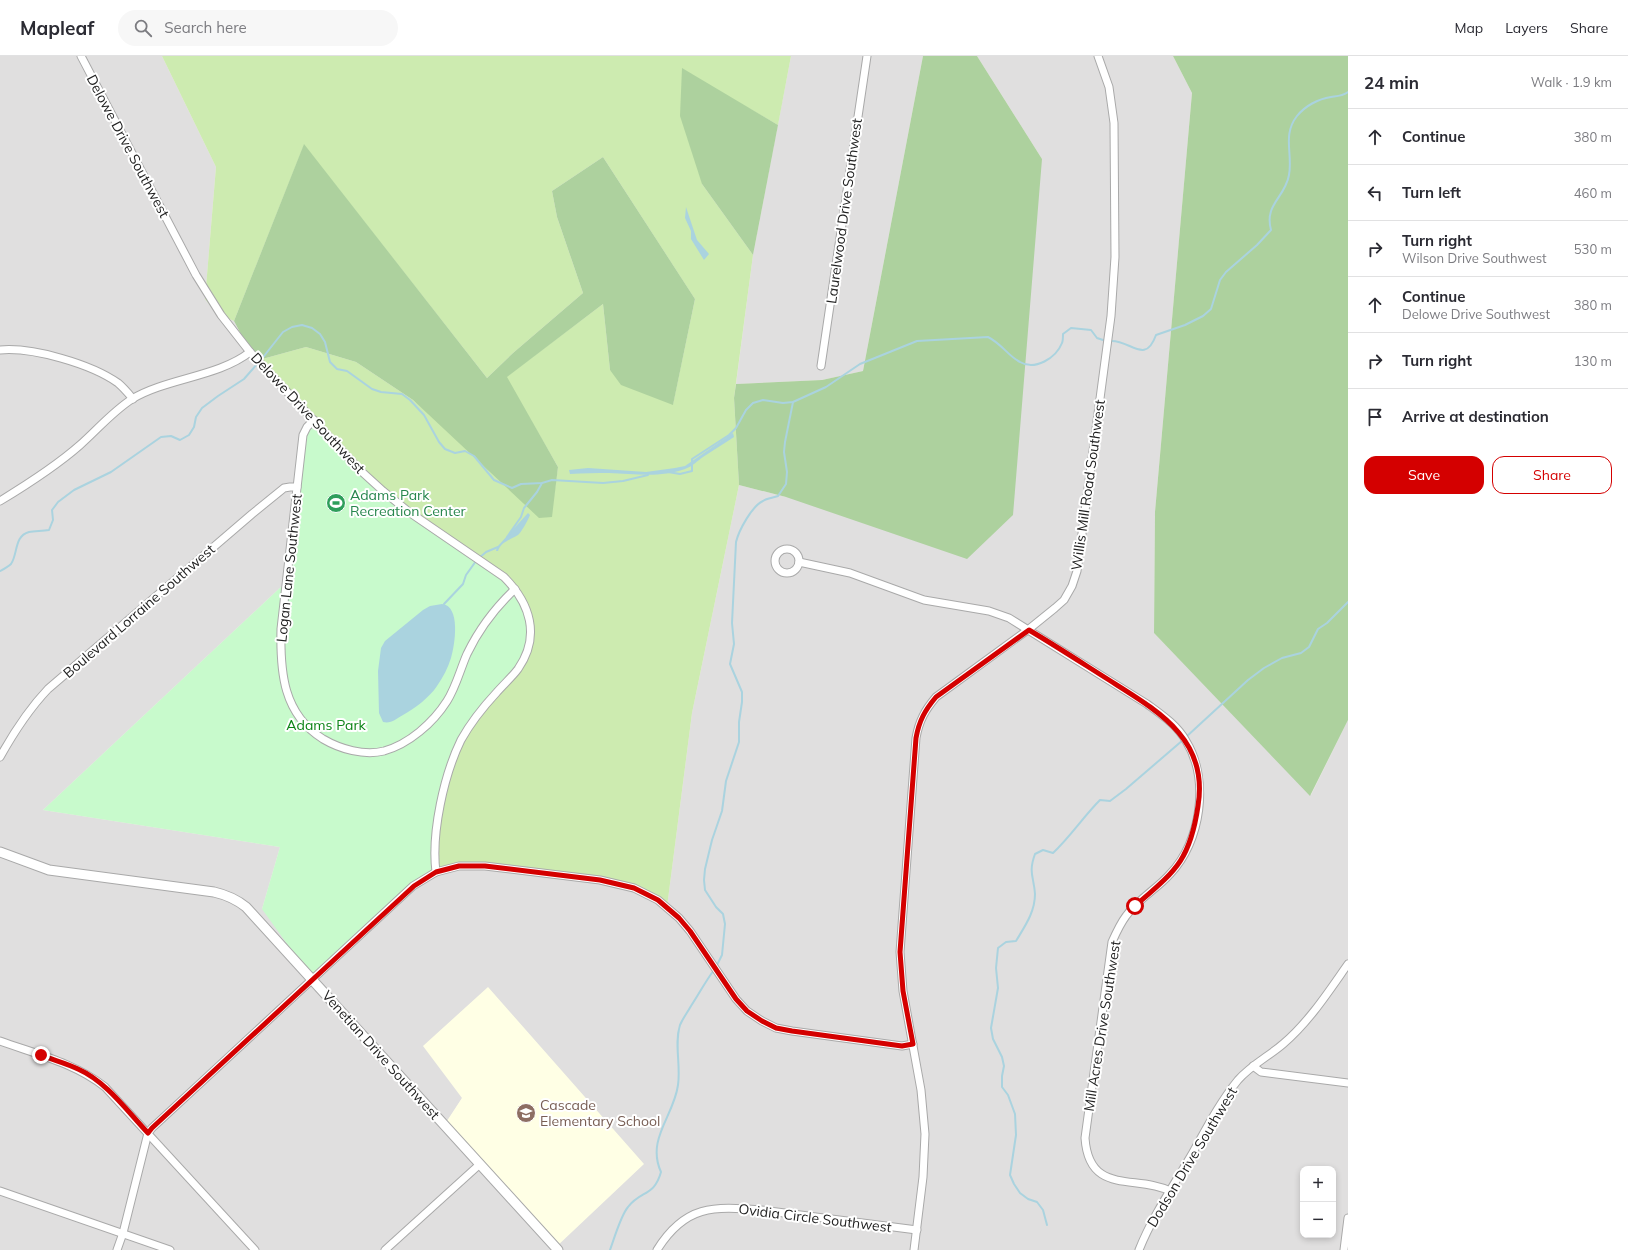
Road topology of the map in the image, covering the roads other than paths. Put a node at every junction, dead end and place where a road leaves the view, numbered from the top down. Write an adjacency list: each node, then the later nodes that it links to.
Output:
1 (81, 56): 5 (street, Delowe Drive Southwest)
2 (867, 56): 6 (street, Laurelwood Drive Southwest)
3 (1098, 56): 13 (street, Willis Mill Road Southwest)
4 (0, 350): 7 (street)
5 (250, 352): 7 (street); 8 (street, Delowe Drive Southwest)
6 (822, 366)
7 (133, 399): 10 (street)
8 (314, 420): 9 (street, Logan Lane Southwest); 12 (street, Delowe Drive Southwest)
9 (297, 487): 12 (street, Logan Lane Southwest); 14 (street, Boulevard Lorraine Southwest)
10 (0, 501)
11 (799, 562): 13 (street, Mill Acres Drive Southwest)
12 (516, 589): 16 (street, Delowe Drive Southwest)
13 (1029, 630): 20 (street, Willis Mill Road Southwest); 26 (street, Mill Acres Drive Southwest)
14 (0, 757)
15 (0, 852): 18 (street, Venetian Drive Southwest)
16 (436, 872): 18 (street); 20 (street)
17 (1348, 964): 21 (street, Dodson Drive Southwest)
18 (312, 980): 23 (street); 24 (street, Venetian Drive Southwest)
19 (0, 1041): 23 (street)
20 (913, 1044): 28 (street, Willis Mill Road Southwest)
21 (1253, 1066): 22 (street); 26 (street, Dodson Drive Southwest)
22 (1348, 1084)
23 (148, 1133): 29 (street); 32 (street)
24 (480, 1164): 33 (street); 34 (street, Venetian Drive Southwest)
25 (0, 1191): 29 (street)
26 (1170, 1191): 37 (street, Dodson Drive Southwest)
27 (1348, 1218): 38 (street)
28 (917, 1230): 35 (street, Ovidia Circle Southwest); 36 (street, Willis Mill Road Southwest)
29 (123, 1233): 30 (street); 31 (street)
30 (117, 1250)
31 (170, 1250)
32 (255, 1250)
33 (385, 1250)
34 (558, 1250)
35 (657, 1250)
36 (914, 1250)
37 (1139, 1250)
38 (1344, 1250)

